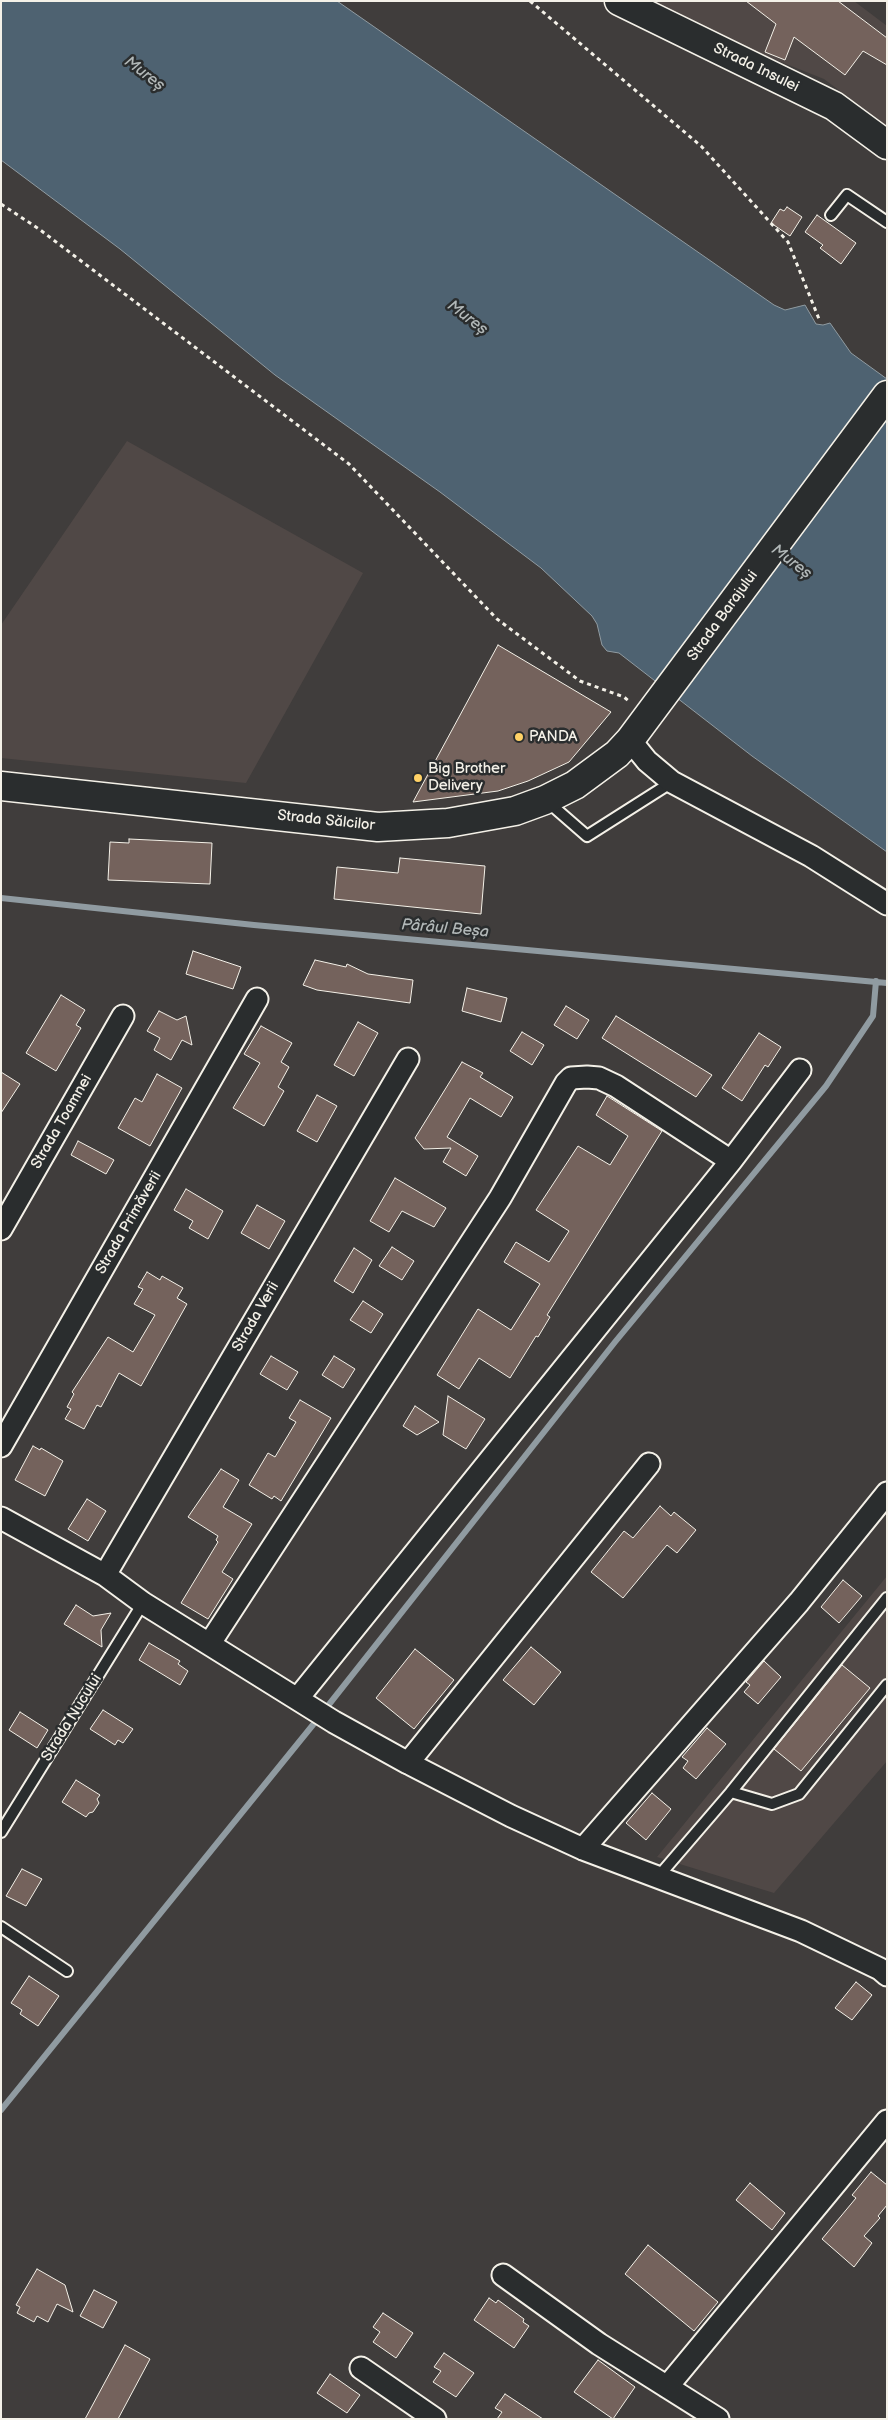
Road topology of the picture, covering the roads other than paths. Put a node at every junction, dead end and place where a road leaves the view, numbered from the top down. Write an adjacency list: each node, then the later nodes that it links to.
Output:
1 (619, 1): 2 (main road, Strada Insulei)
2 (887, 145)
3 (831, 215): 4 (lane)
4 (887, 222)
5 (887, 395): 6 (main road, Strada Barajului)
6 (630, 740): 7 (street); 9 (main road, Strada Sălcilor)
7 (672, 782): 9 (lane); 10 (street)
8 (1, 786): 9 (main road, Strada Sălcilor)
9 (545, 800)
10 (887, 904)
11 (257, 1000): 17 (street, Strada Primăverii)
12 (123, 1016): 16 (street, Strada Toamnei)
13 (408, 1059): 21 (street, Strada Verii)
14 (800, 1070): 15 (street)
15 (731, 1160): 24 (street); 26 (street)
16 (1, 1229)
17 (1, 1446)
18 (649, 1464): 27 (street)
19 (887, 1493): 30 (street)
20 (1, 1518): 21 (street)
21 (105, 1576): 23 (street)
22 (887, 1598): 28 (lane)
23 (143, 1603): 24 (street); 29 (lane, Strada Nucului)
24 (210, 1643): 26 (street)
25 (887, 1685): 28 (lane)
26 (304, 1701): 27 (street)
27 (408, 1763): 30 (street)
28 (731, 1792): 31 (lane)
29 (1, 1832)
30 (583, 1848): 31 (street)
31 (658, 1877): 34 (street)
32 (1, 1927): 33 (lane)
33 (67, 1971)
34 (887, 1975)
35 (887, 2121): 38 (street)
36 (503, 2275): 38 (street)
37 (361, 2368): 39 (street)
38 (667, 2387): 40 (street)
39 (435, 2419)
40 (718, 2419)

